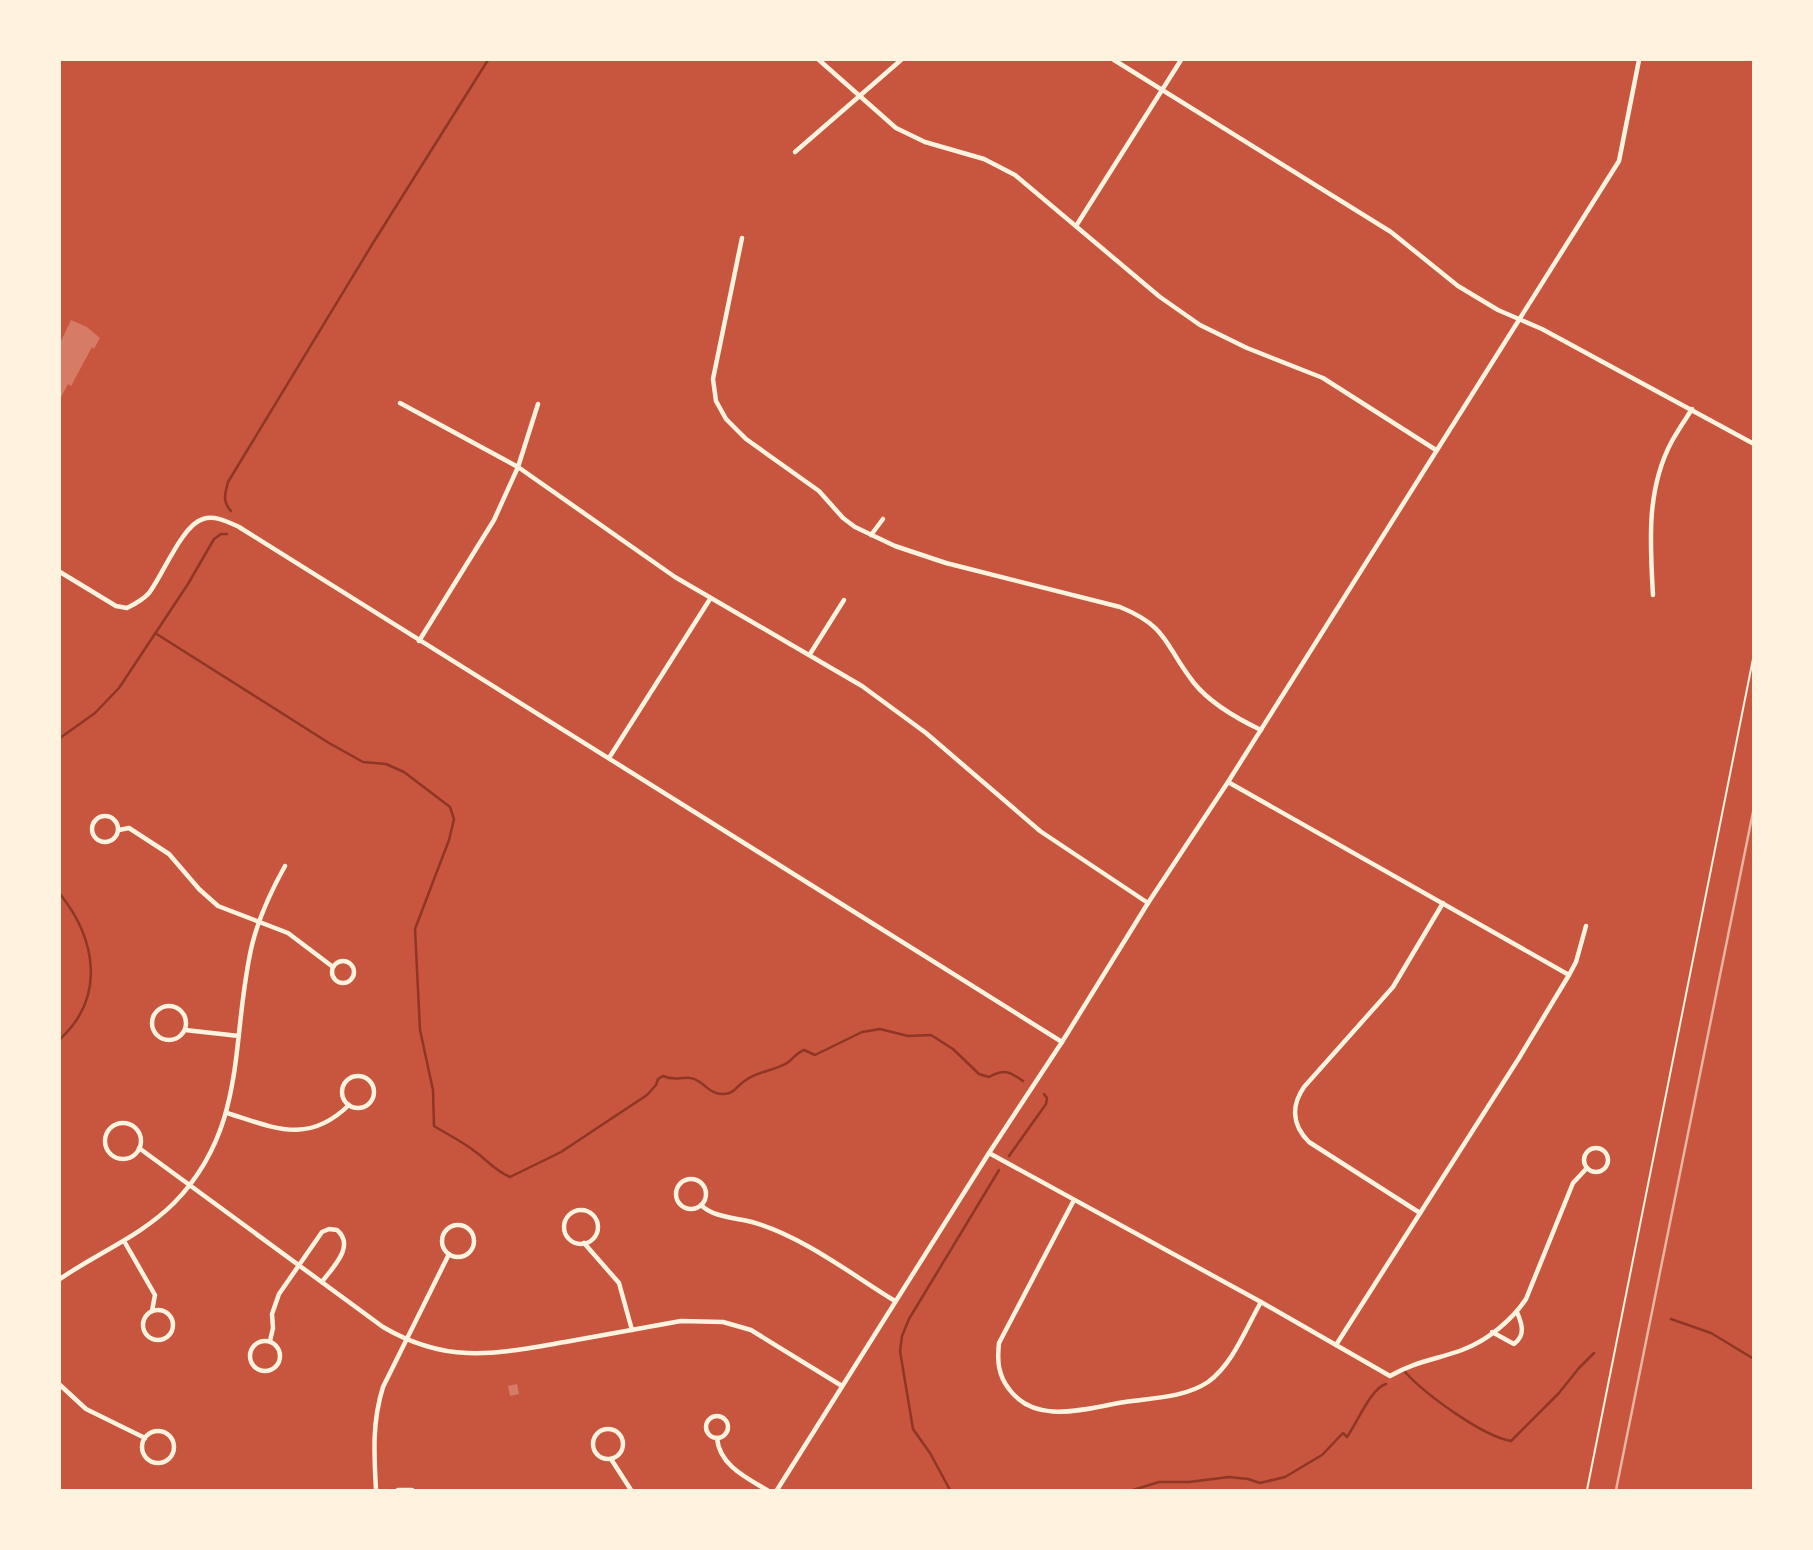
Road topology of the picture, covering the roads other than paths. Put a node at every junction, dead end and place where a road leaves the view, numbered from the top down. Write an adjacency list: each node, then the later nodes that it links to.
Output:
1 (819, 60): 7 (street)
2 (901, 60): 7 (street)
3 (1114, 60): 6 (street)
4 (1181, 60): 6 (street)
5 (1639, 60): 11 (street)
6 (1163, 90): 9 (street); 11 (street)
7 (859, 96): 8 (street); 9 (street)
8 (795, 152)
9 (1076, 226): 16 (street)
10 (742, 238): 19 (street)
11 (1520, 319): 14 (street); 16 (street)
12 (400, 403): 17 (street)
13 (538, 404): 17 (street)
14 (1692, 409): 15 (street); 21 (street)
15 (1754, 444)
16 (1436, 450): 26 (street)
17 (519, 467): 22 (street); 24 (street)
18 (883, 519): 19 (street)
19 (871, 535): 26 (street)
20 (60, 572): 24 (street)
21 (1653, 595)
22 (710, 599): 25 (street); 27 (street)
23 (844, 600): 25 (street)
24 (419, 641): 27 (street)
25 (810, 654): 31 (street)
26 (1261, 730): 28 (street)
27 (609, 758): 39 (street)
28 (1228, 782): 31 (street); 32 (street)
29 (118, 830): 29 (street); 33 (street)
30 (285, 866): 33 (street)
31 (1148, 902): 39 (street)
32 (1443, 903): 36 (street); 48 (street)
33 (258, 922): 35 (street); 38 (street)
34 (1586, 926): 36 (street)
35 (333, 967): 35 (street)
36 (1569, 975): 48 (street)
37 (184, 1030): 37 (street); 38 (street)
38 (239, 1037): 41 (street)
39 (1062, 1042): 43 (street)
40 (349, 1105): 40 (street); 41 (street)
41 (227, 1113): 45 (street)
42 (139, 1149): 42 (street); 45 (street)
43 (989, 1153): 46 (street); 55 (street)
44 (1587, 1168): 44 (street); 58 (street)
45 (189, 1185): 49 (street); 52 (street)
46 (1074, 1200): 56 (street); 56 (street)
47 (701, 1205): 47 (street); 55 (street)
48 (1420, 1213): 63 (street)
49 (124, 1241): 53 (street); 57 (street)
50 (584, 1243): 50 (street); 59 (street)
51 (449, 1254): 51 (street); 62 (street)
52 (300, 1266): 54 (street); 54 (street); 61 (street)
53 (61, 1276)
54 (322, 1282): 62 (street)
55 (895, 1301): 65 (street)
56 (1261, 1302): 63 (street)
57 (152, 1311): 57 (street)
58 (1517, 1312): 60 (street); 60 (street)
59 (632, 1330): 62 (street); 65 (street)
60 (1492, 1332): 63 (street)
61 (270, 1341): 61 (street)
62 (407, 1341): 69 (street)
63 (1336, 1345)
64 (60, 1385): 66 (street)
65 (842, 1386): 74 (street)
66 (145, 1438): 66 (street)
67 (717, 1438): 67 (street); 73 (street)
68 (611, 1459): 68 (street); 72 (street)
69 (376, 1490)
70 (398, 1490): 71 (street)
71 (412, 1490)
72 (631, 1490)
73 (767, 1490)
74 (776, 1490)

